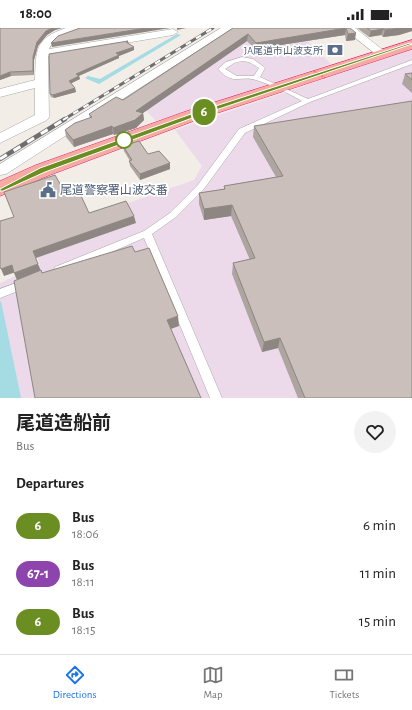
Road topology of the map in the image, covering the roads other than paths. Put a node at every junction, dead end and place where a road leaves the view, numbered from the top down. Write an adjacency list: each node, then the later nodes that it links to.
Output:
1 (77, 28): 6 (street)
2 (228, 28): 15 (street)
3 (348, 28): 7 (street)
4 (173, 32): 6 (street)
5 (412, 44): 7 (highway)
6 (42, 54): 10 (street)
7 (382, 54): 11 (highway)
8 (412, 62): 13 (lane)
9 (256, 78): 9 (lane); 11 (lane)
10 (42, 82): 12 (street); 14 (street)
11 (278, 87): 13 (lane); 16 (highway)
12 (0, 93)
13 (308, 101): 17 (lane)
14 (0, 139)
15 (1, 170): 16 (street)
16 (7, 185)
17 (147, 233): 18 (lane); 21 (lane)
18 (51, 273)
19 (37, 279): 20 (lane)
20 (0, 294)
21 (216, 398)

